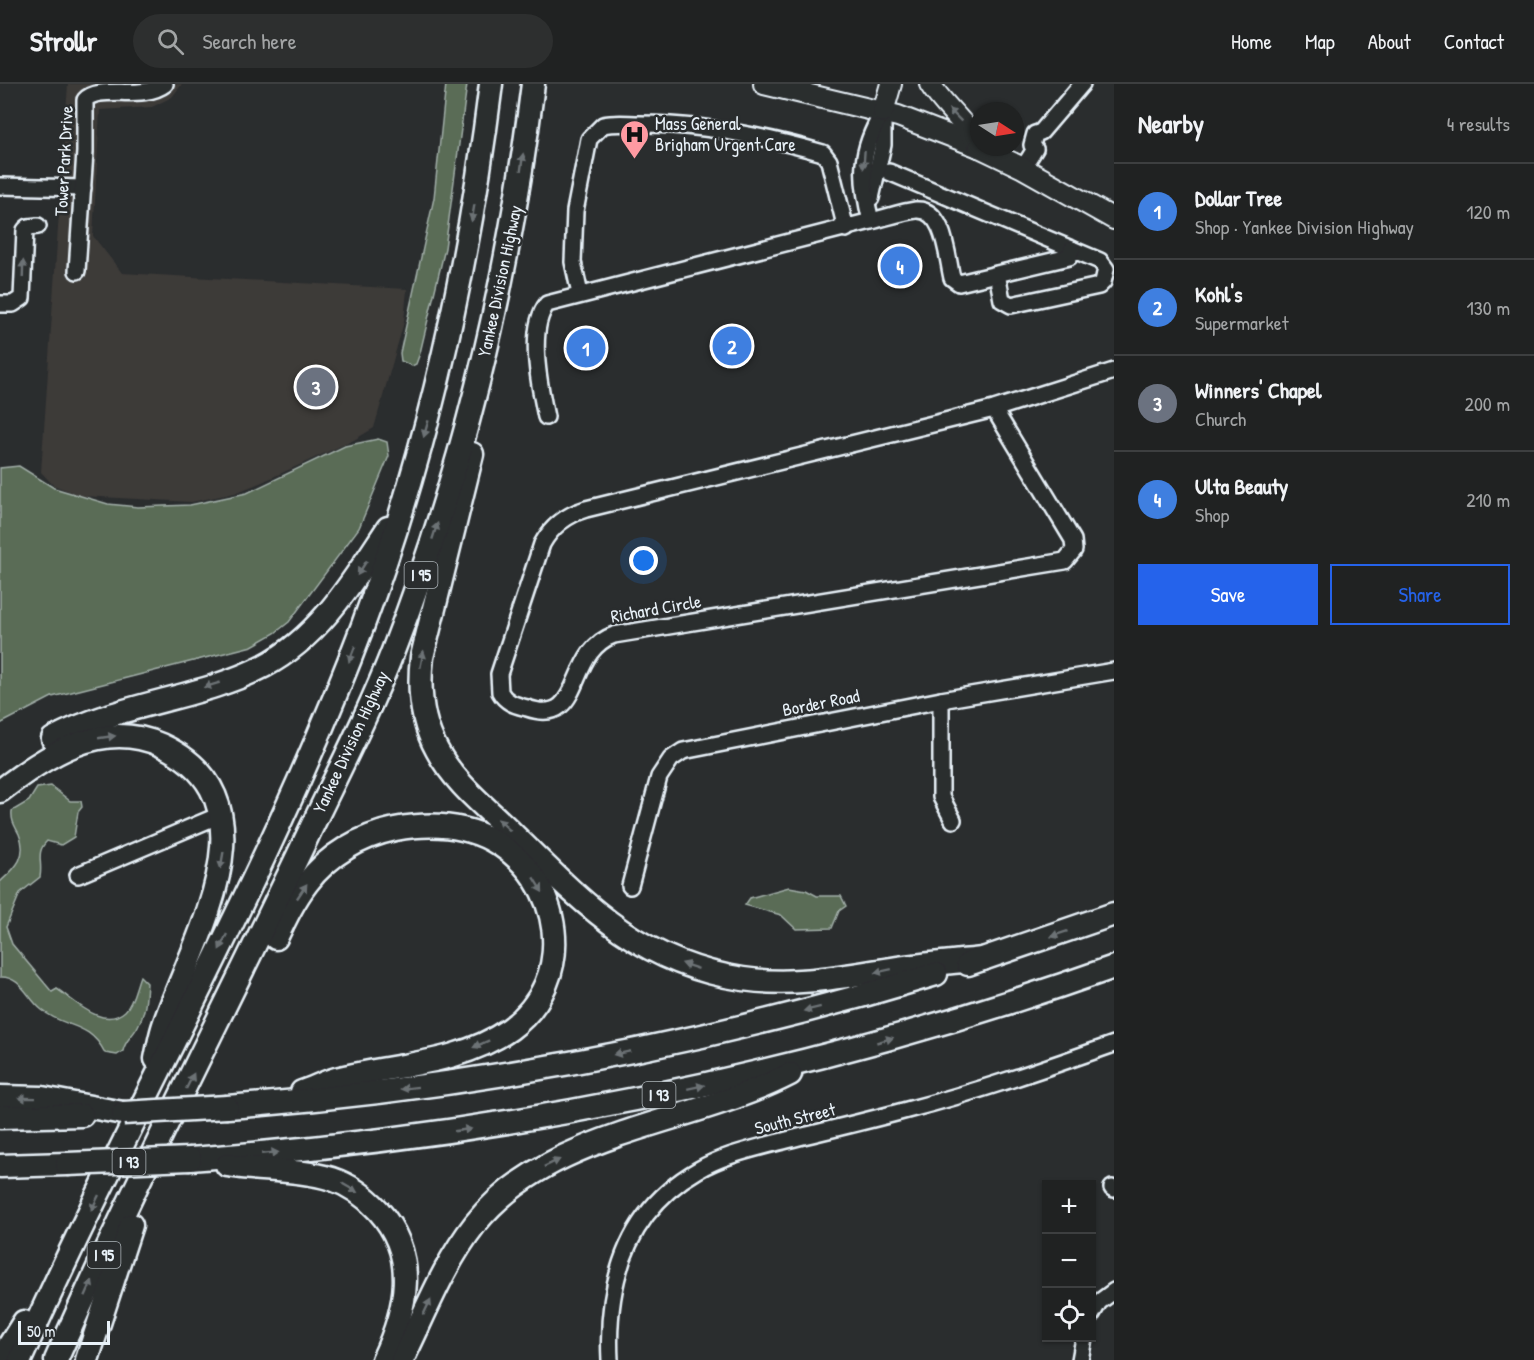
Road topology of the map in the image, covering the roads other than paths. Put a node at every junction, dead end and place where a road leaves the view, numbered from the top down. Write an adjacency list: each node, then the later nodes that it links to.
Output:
1 (165, 84): 17 (street, Tower Park Drive)
2 (484, 84): 12 (highway)
3 (491, 84): 12 (highway, Yankee Division Highway / I 95)
4 (532, 84): 26 (highway, Yankee Division Highway / I 95, one-way to 4)
5 (765, 84): 9 (main road)
6 (891, 84): 9 (main road)
7 (930, 84): 10 (main road, one-way to 7)
8 (1082, 84): 14 (street)
9 (884, 112): 11 (main road); 18 (street)
10 (970, 129)
11 (970, 143)
12 (482, 155): 31 (highway, Yankee Division Highway / I 95, one-way to 31)
13 (998, 156): 14 (main road)
14 (1023, 168): 19 (main road)
15 (890, 172): 22 (street)
16 (0, 186): 17 (street)
17 (83, 188): 23 (street, Tower Park Drive)
18 (869, 217): 21 (street); 24 (street)
19 (1114, 219)
20 (38, 226): 27 (street, one-way to 20)
21 (846, 229): 25 (street); 25 (street)
22 (1072, 249): 24 (street); 24 (street)
23 (77, 272)
24 (997, 274)
25 (580, 294): 30 (street)
26 (498, 302): 41 (highway, one-way to 26); 43 (highway, Yankee Division Highway / I 95, one-way to 26)
27 (0, 304)
28 (1114, 371): 29 (street, Richard Circle)
29 (994, 409): 29 (street, Richard Circle)
30 (546, 417)
31 (405, 501): 34 (highway, one-way to 34); 46 (highway, Yankee Division Highway / I 95, one-way to 46)
32 (1114, 671): 33 (street, Border Road)
33 (941, 700): 37 (street); 39 (street, Border Road)
34 (0, 772)
35 (0, 791): 36 (highway, one-way to 36)
36 (220, 815): 38 (street); 46 (highway, one-way to 46)
37 (953, 820)
38 (78, 875)
39 (630, 886)
40 (1114, 914): 41 (highway, one-way to 41)
41 (983, 959): 48 (highway, one-way to 48)
42 (1114, 967): 45 (highway, I 93, one-way to 42)
43 (224, 1010): 48 (highway, one-way to 48); 51 (highway, Yankee Division Highway / I 95, one-way to 43)
44 (1114, 1044): 66 (street, South Street)
45 (827, 1056): 52 (highway, I 93, one-way to 45); 65 (highway, one-way to 45)
46 (148, 1094): 56 (highway, Yankee Division Highway / I 95, one-way to 56)
47 (0, 1096): 49 (highway, one-way to 47)
48 (273, 1103): 49 (highway, bridge)
49 (94, 1111): 50 (highway)
50 (0, 1117)
51 (154, 1152): 62 (highway, Yankee Division Highway / I 95, one-way to 51); 63 (highway)
52 (190, 1159): 53 (highway, I 93, bridge); 64 (highway, one-way to 64)
53 (42, 1165): 54 (highway, I 93); 55 (highway)
54 (0, 1166)
55 (0, 1174)
56 (80, 1232): 60 (highway); 61 (highway, Yankee Division Highway / I 95)
57 (1114, 1291): 58 (street)
58 (1096, 1307)
59 (1083, 1342): 67 (street)
60 (0, 1360)
61 (20, 1360)
62 (56, 1360)
63 (87, 1360)
64 (383, 1360)
65 (402, 1360)
66 (610, 1360)
67 (1080, 1360)

